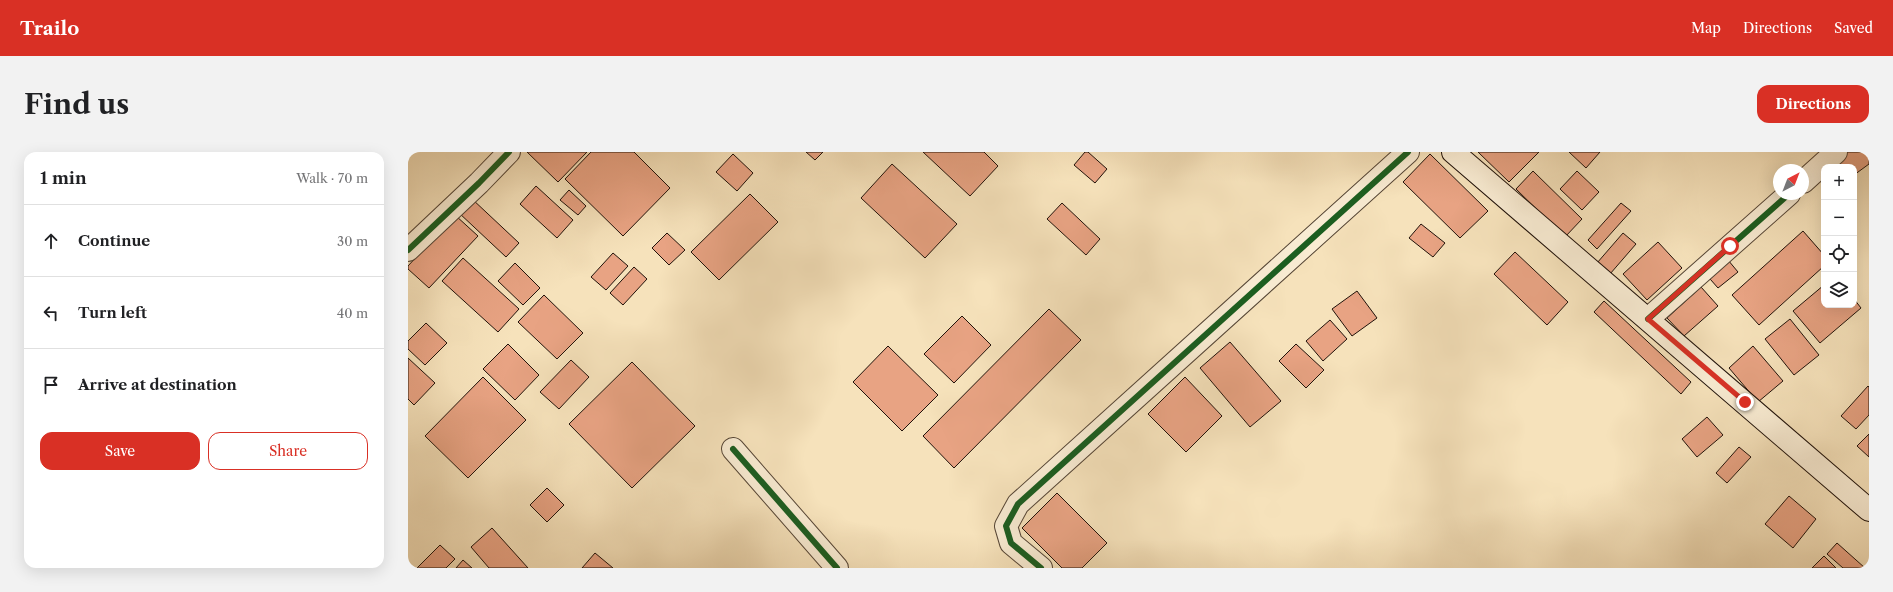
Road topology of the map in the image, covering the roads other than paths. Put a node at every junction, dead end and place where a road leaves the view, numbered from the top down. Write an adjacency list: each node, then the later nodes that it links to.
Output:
1 (509, 152): 7 (street)
2 (1408, 152): 12 (street)
3 (1453, 152): 8 (street)
4 (1836, 152): 5 (street)
5 (1809, 177)
6 (1782, 200): 8 (street)
7 (408, 250)
8 (1648, 319): 10 (street)
9 (733, 449): 11 (street)
10 (1869, 510)
11 (837, 568)
12 (1041, 568)

